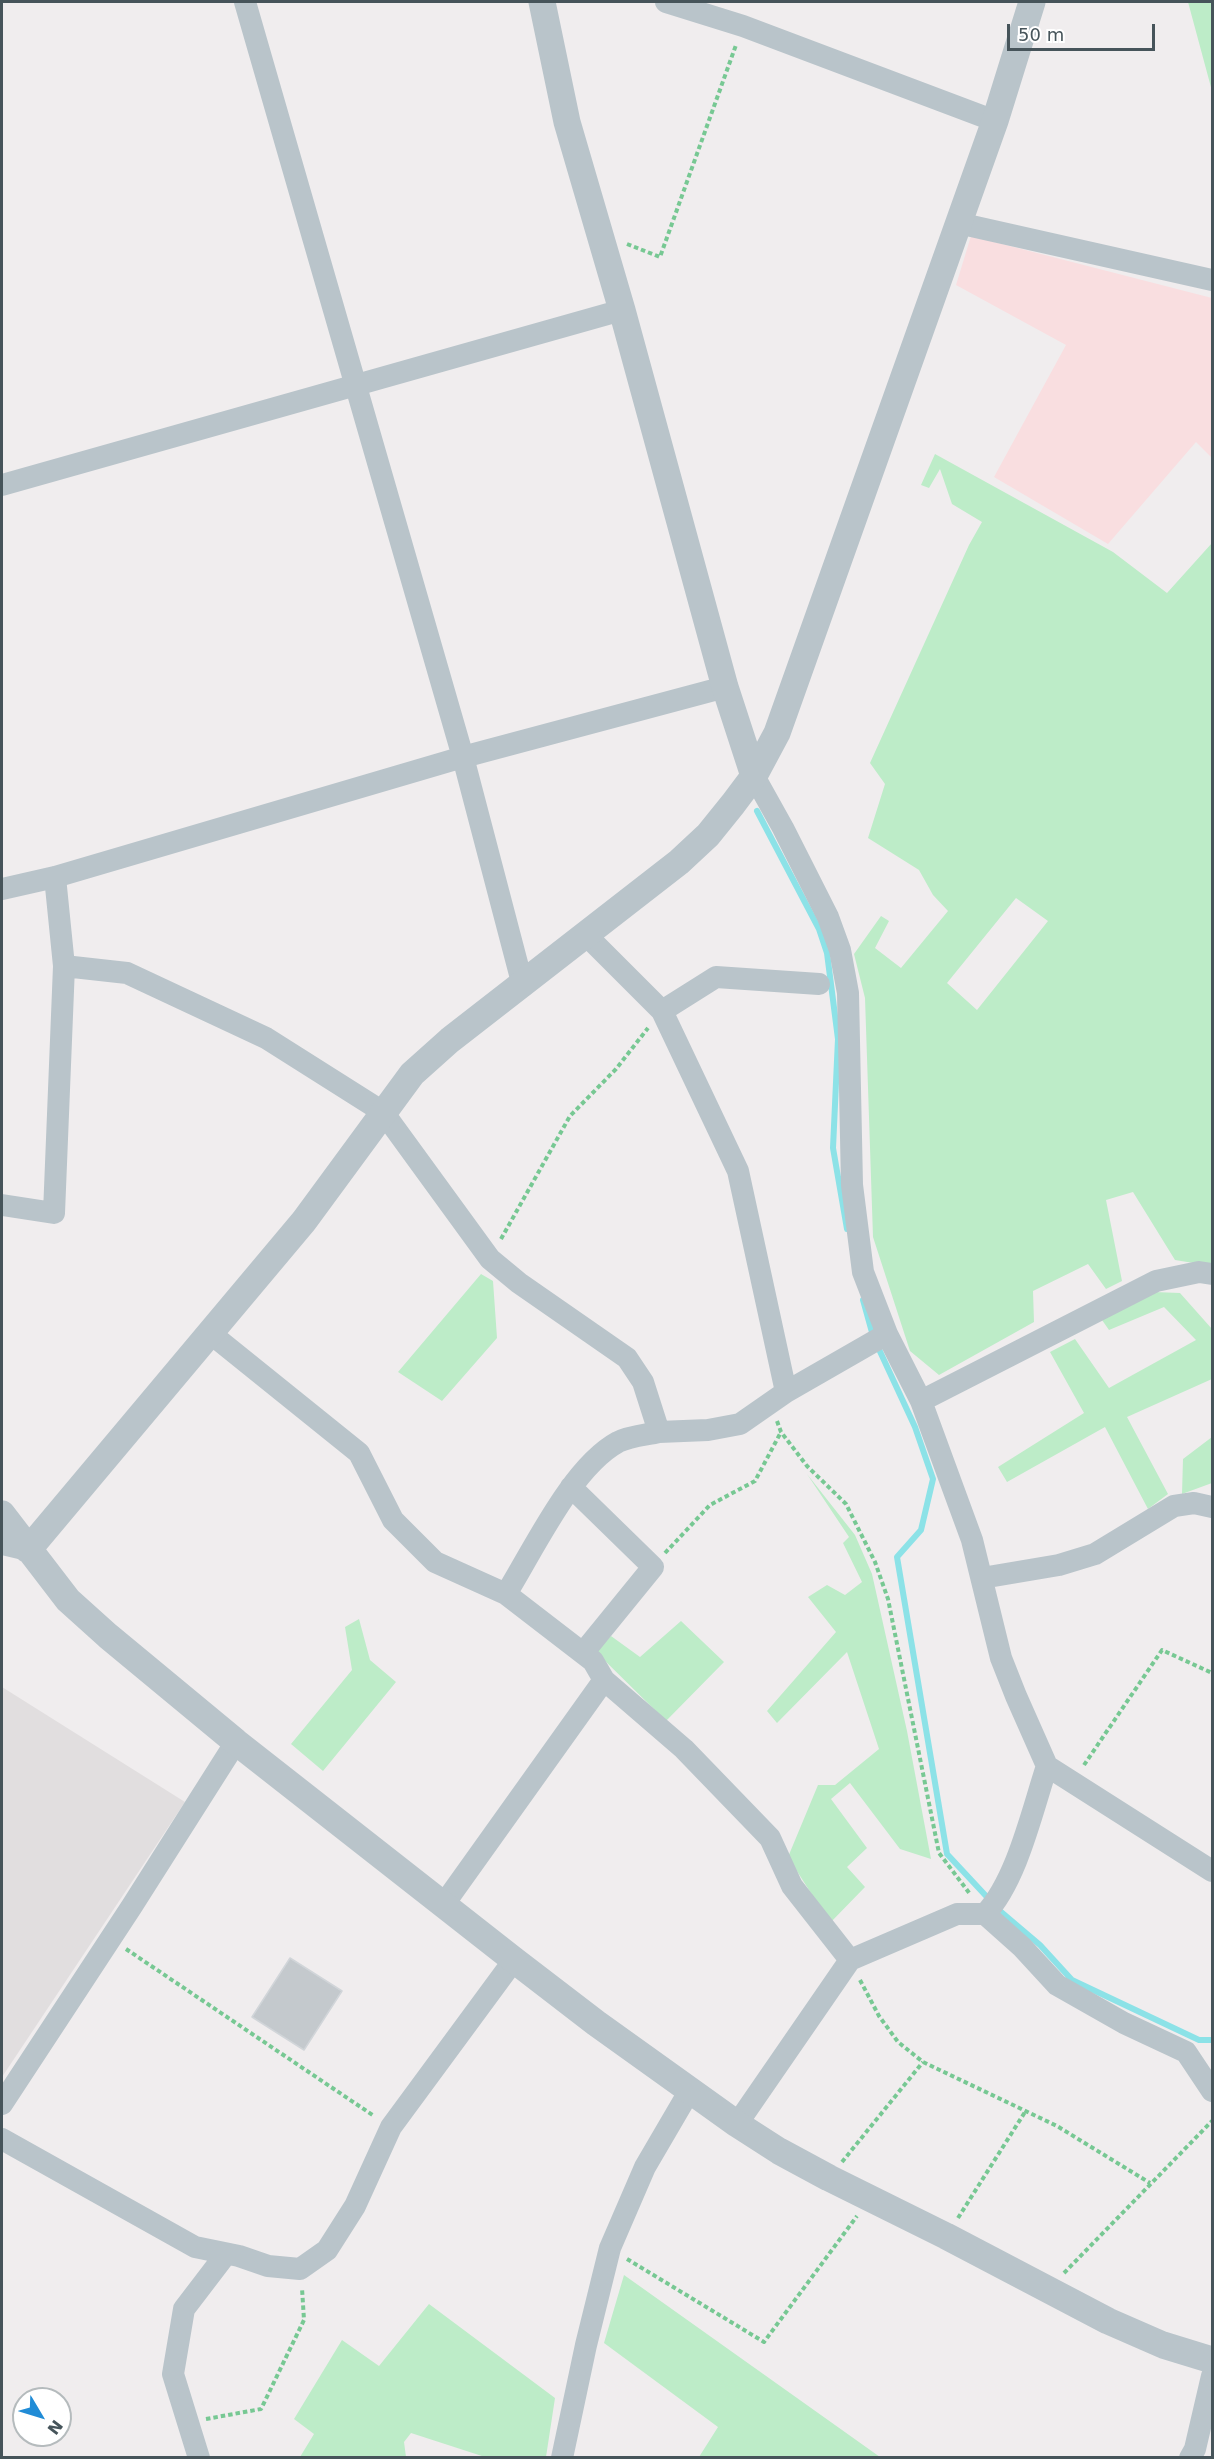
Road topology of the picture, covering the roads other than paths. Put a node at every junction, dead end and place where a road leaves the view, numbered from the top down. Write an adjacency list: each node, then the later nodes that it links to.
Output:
1 (245, 2): 9 (street)
2 (542, 2): 8 (street)
3 (666, 2): 5 (street)
4 (1032, 2): 5 (street)
5 (995, 121): 6 (street)
6 (958, 223): 7 (street); 13 (street)
7 (1212, 280)
8 (622, 310): 9 (street); 11 (street)
9 (356, 386): 10 (street); 12 (street)
10 (2, 485)
11 (725, 687): 12 (street); 13 (street)
12 (463, 758): 14 (street); 19 (street)
13 (754, 776): 16 (street); 25 (street)
14 (55, 877): 15 (street); 17 (street)
15 (2, 889)
16 (586, 935): 19 (street); 20 (street)
17 (64, 966): 21 (street); 22 (street)
18 (819, 984): 20 (street)
19 (523, 986): 21 (street)
20 (662, 1011): 26 (street)
21 (383, 1112): 24 (street); 28 (street)
22 (2, 1205)
23 (1212, 1274): 27 (street)
24 (210, 1333): 33 (street); 35 (street)
25 (877, 1339): 26 (street); 27 (street)
26 (778, 1398): 28 (street)
27 (921, 1401): 34 (street)
28 (659, 1432): 29 (street)
29 (571, 1487): 35 (street); 36 (street)
30 (1212, 1507): 34 (street)
31 (2, 1514): 33 (street)
32 (2, 1544): 33 (street)
33 (28, 1550): 38 (street)
34 (982, 1578): 39 (street)
35 (506, 1594): 36 (street)
36 (583, 1653): 37 (street)
37 (604, 1680): 41 (street); 44 (street)
38 (236, 1742): 41 (street); 47 (street)
39 (1047, 1766): 40 (street); 42 (street)
40 (1212, 1871)
41 (444, 1904): 43 (street)
42 (991, 1907): 44 (street); 46 (street)
43 (514, 1960): 45 (street); 50 (street)
44 (850, 1960): 48 (street)
45 (690, 2090): 48 (street); 54 (street)
46 (1212, 2091)
47 (2, 2104)
48 (737, 2124): 51 (street)
49 (2, 2139): 50 (street)
50 (226, 2254): 53 (street)
51 (1212, 2360)
52 (1212, 2376): 55 (street)
53 (199, 2457)
54 (562, 2457)
55 (1190, 2457)

